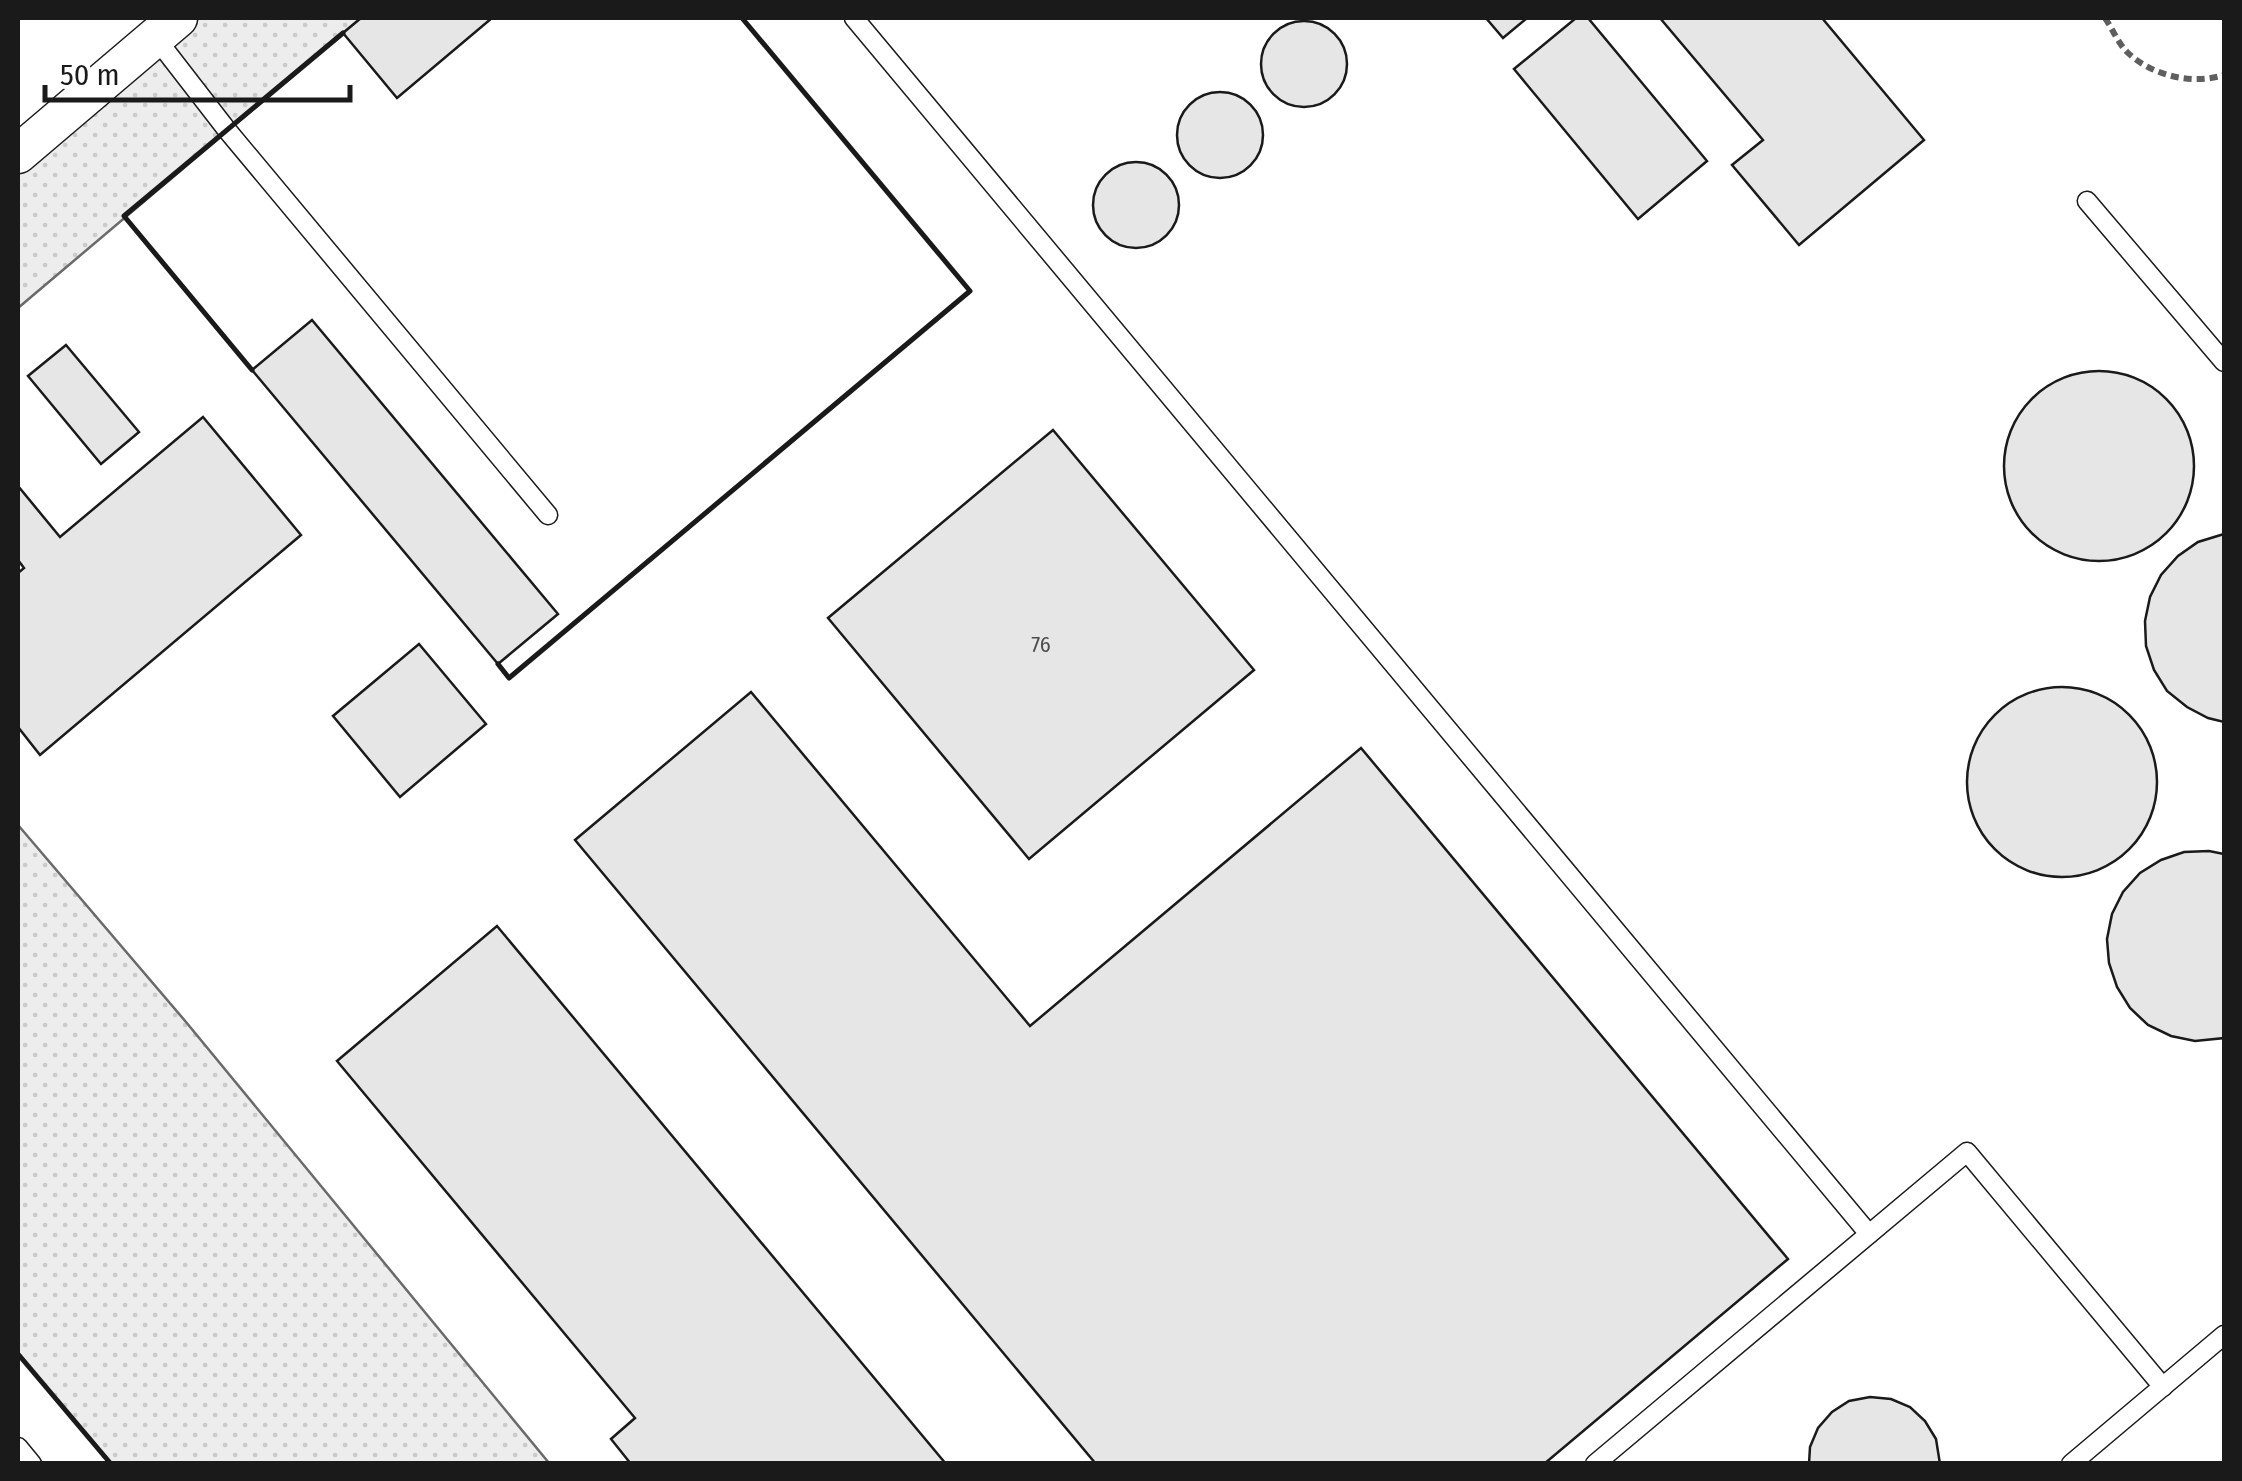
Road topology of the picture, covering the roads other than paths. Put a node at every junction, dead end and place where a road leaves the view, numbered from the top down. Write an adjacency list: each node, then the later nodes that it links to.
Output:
1 (854, 18): 7 (lane)
2 (166, 27): 3 (street); 6 (lane)
3 (18, 154)
4 (2087, 201): 5 (lane)
5 (2224, 362)
6 (548, 515)
7 (1869, 1234): 9 (lane); 12 (lane)
8 (2224, 1335): 9 (lane)
9 (2163, 1387): 13 (lane)
10 (18, 1446): 11 (lane)
11 (32, 1464)
12 (1595, 1464)
13 (2072, 1464)

